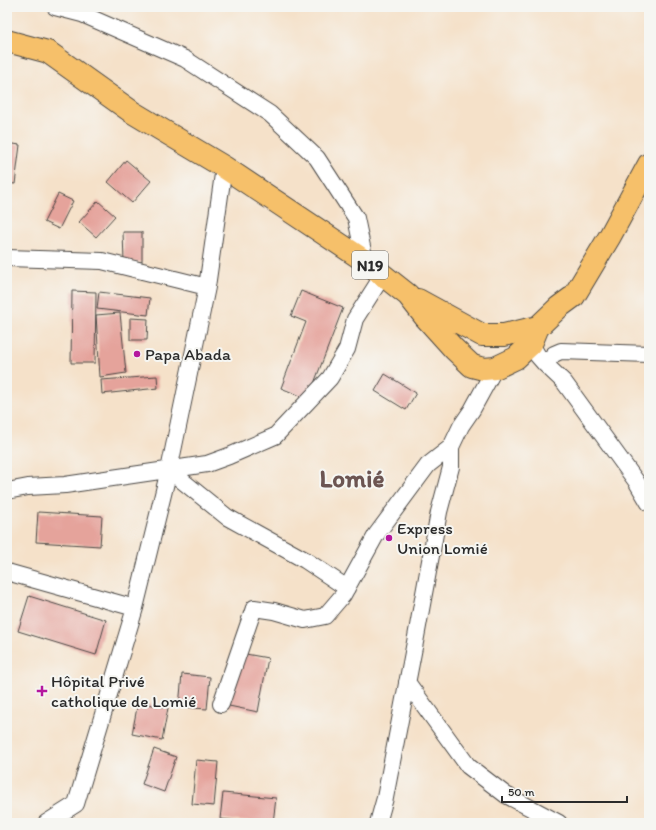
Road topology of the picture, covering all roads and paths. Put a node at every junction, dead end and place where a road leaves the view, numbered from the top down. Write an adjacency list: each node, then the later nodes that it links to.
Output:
1 (54, 7): 6 (street)
2 (7, 41): 4 (highway, N19)
3 (649, 164): 10 (highway, N19)
4 (224, 167): 6 (highway, N19); 8 (street)
5 (7, 258): 8 (street)
6 (365, 261): 7 (highway, N19)
7 (383, 275): 9 (highway, N19); 15 (street)
8 (207, 287): 15 (street)
9 (408, 295): 10 (highway); 13 (highway, N19)
10 (534, 335): 12 (street); 13 (highway, N19)
11 (649, 354): 12 (street)
12 (545, 364): 17 (street)
13 (495, 368): 14 (street)
14 (451, 447): 19 (street); 21 (street)
15 (169, 470): 16 (street); 19 (street); 20 (street)
16 (7, 492)
17 (649, 503)
18 (7, 572): 20 (street)
19 (347, 588): 22 (street)
20 (135, 608): 23 (street)
21 (407, 682): 24 (street); 25 (street)
22 (222, 704)
23 (46, 823)
24 (378, 823)
25 (559, 823)

